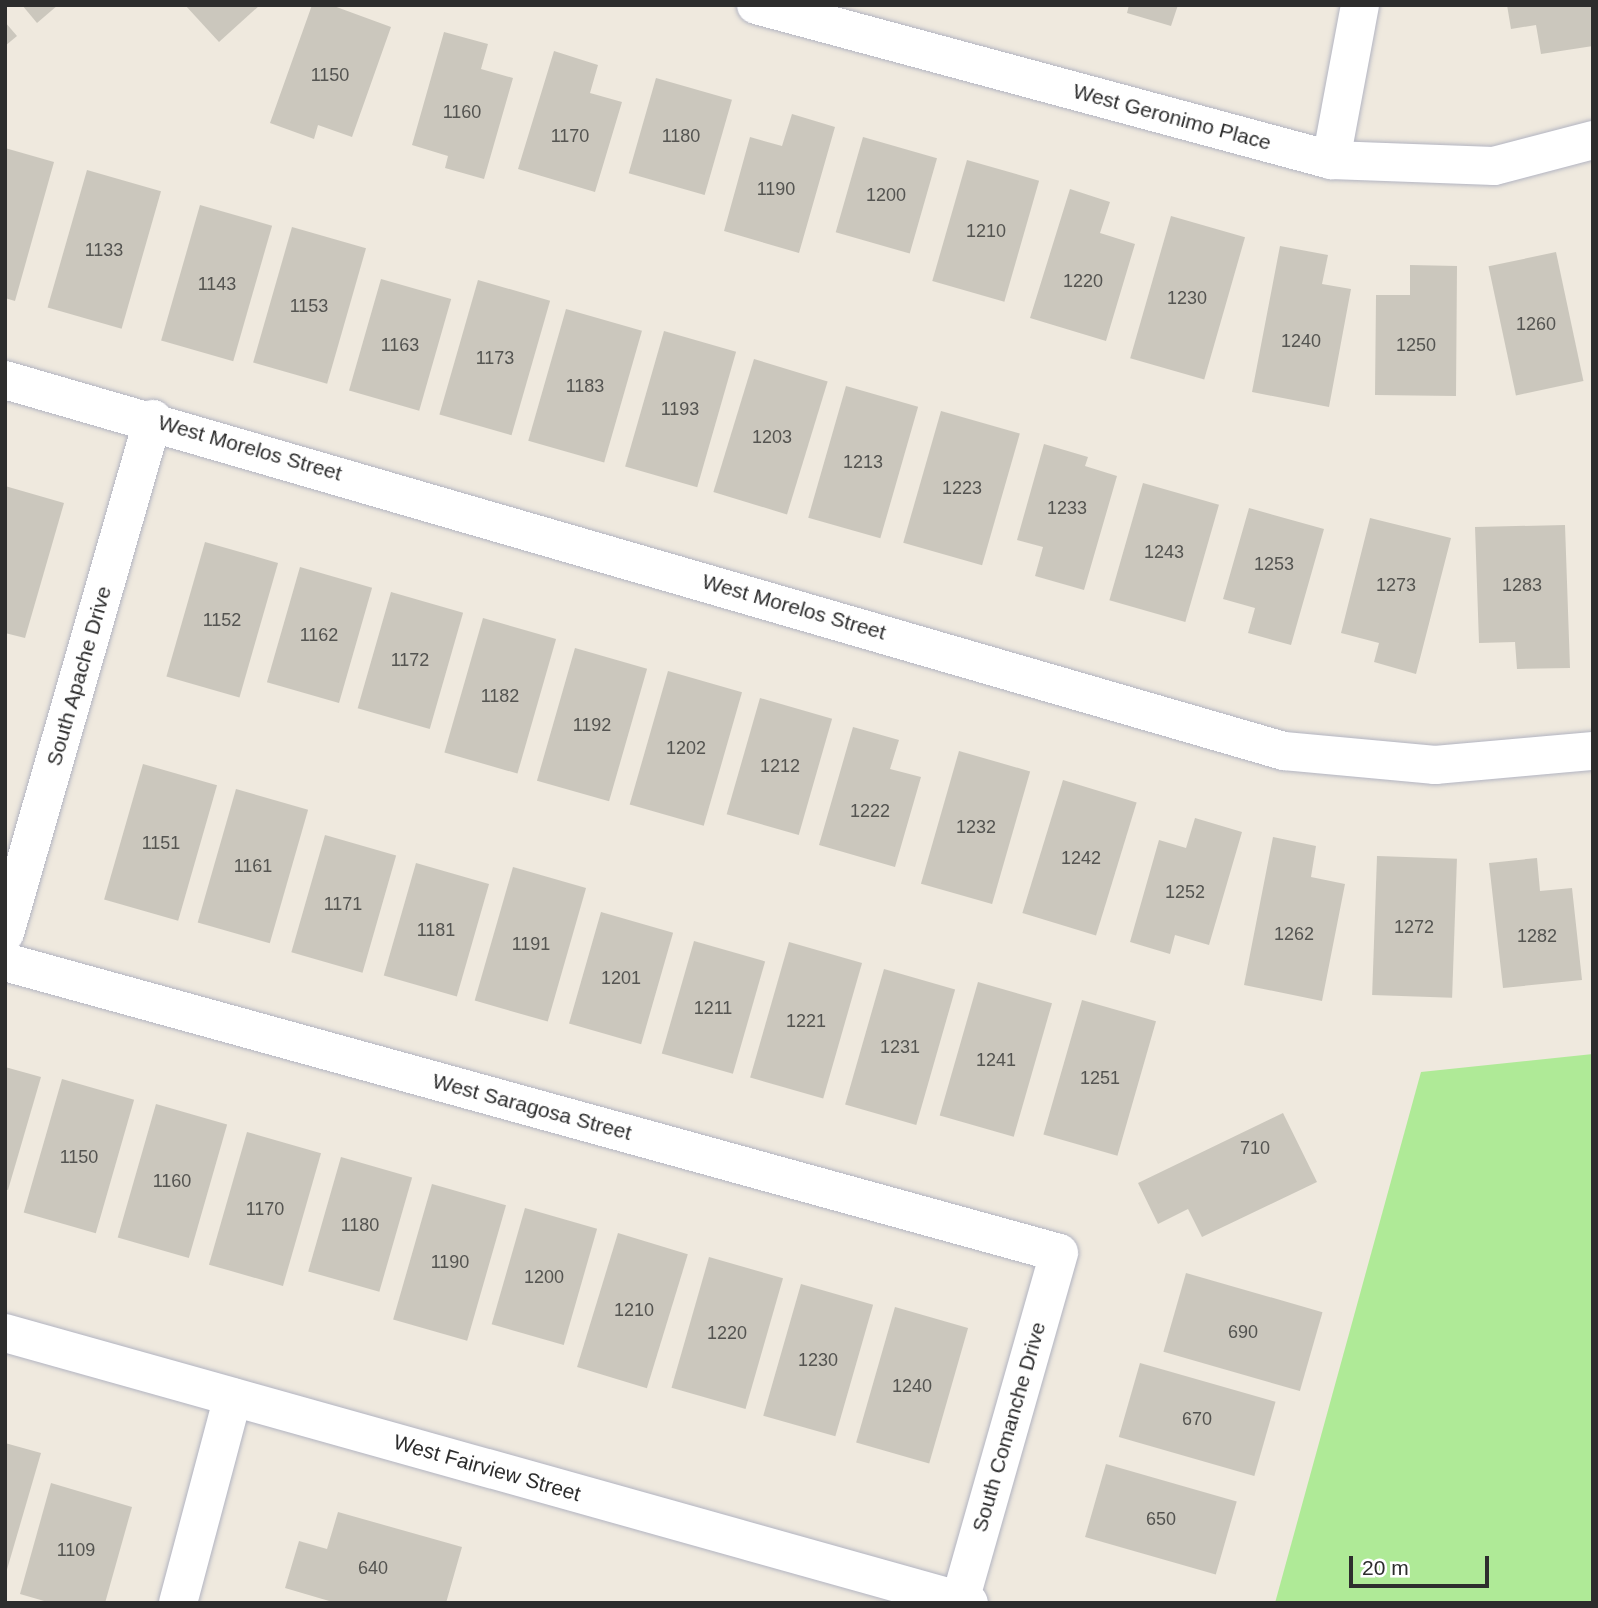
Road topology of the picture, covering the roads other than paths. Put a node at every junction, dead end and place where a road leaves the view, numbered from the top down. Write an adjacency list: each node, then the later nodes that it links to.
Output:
1 (756, 5): 4 (street, West Geronimo Place)
2 (1360, 5): 4 (street)
3 (1593, 140): 4 (street, West Geronimo Place)
4 (1331, 160)
5 (5, 380): 6 (street, West Morelos Street)
6 (153, 419): 7 (street, West Morelos Street); 8 (street, South Apache Drive)
7 (1593, 751)
8 (5, 933)
9 (5, 962): 10 (street, West Saragosa Street)
10 (1059, 1253): 13 (street, South Comanche Drive)
11 (5, 1333): 12 (street, West Fairview Street)
12 (233, 1397): 13 (street, West Fairview Street); 14 (street)
13 (965, 1602)
14 (178, 1603)

